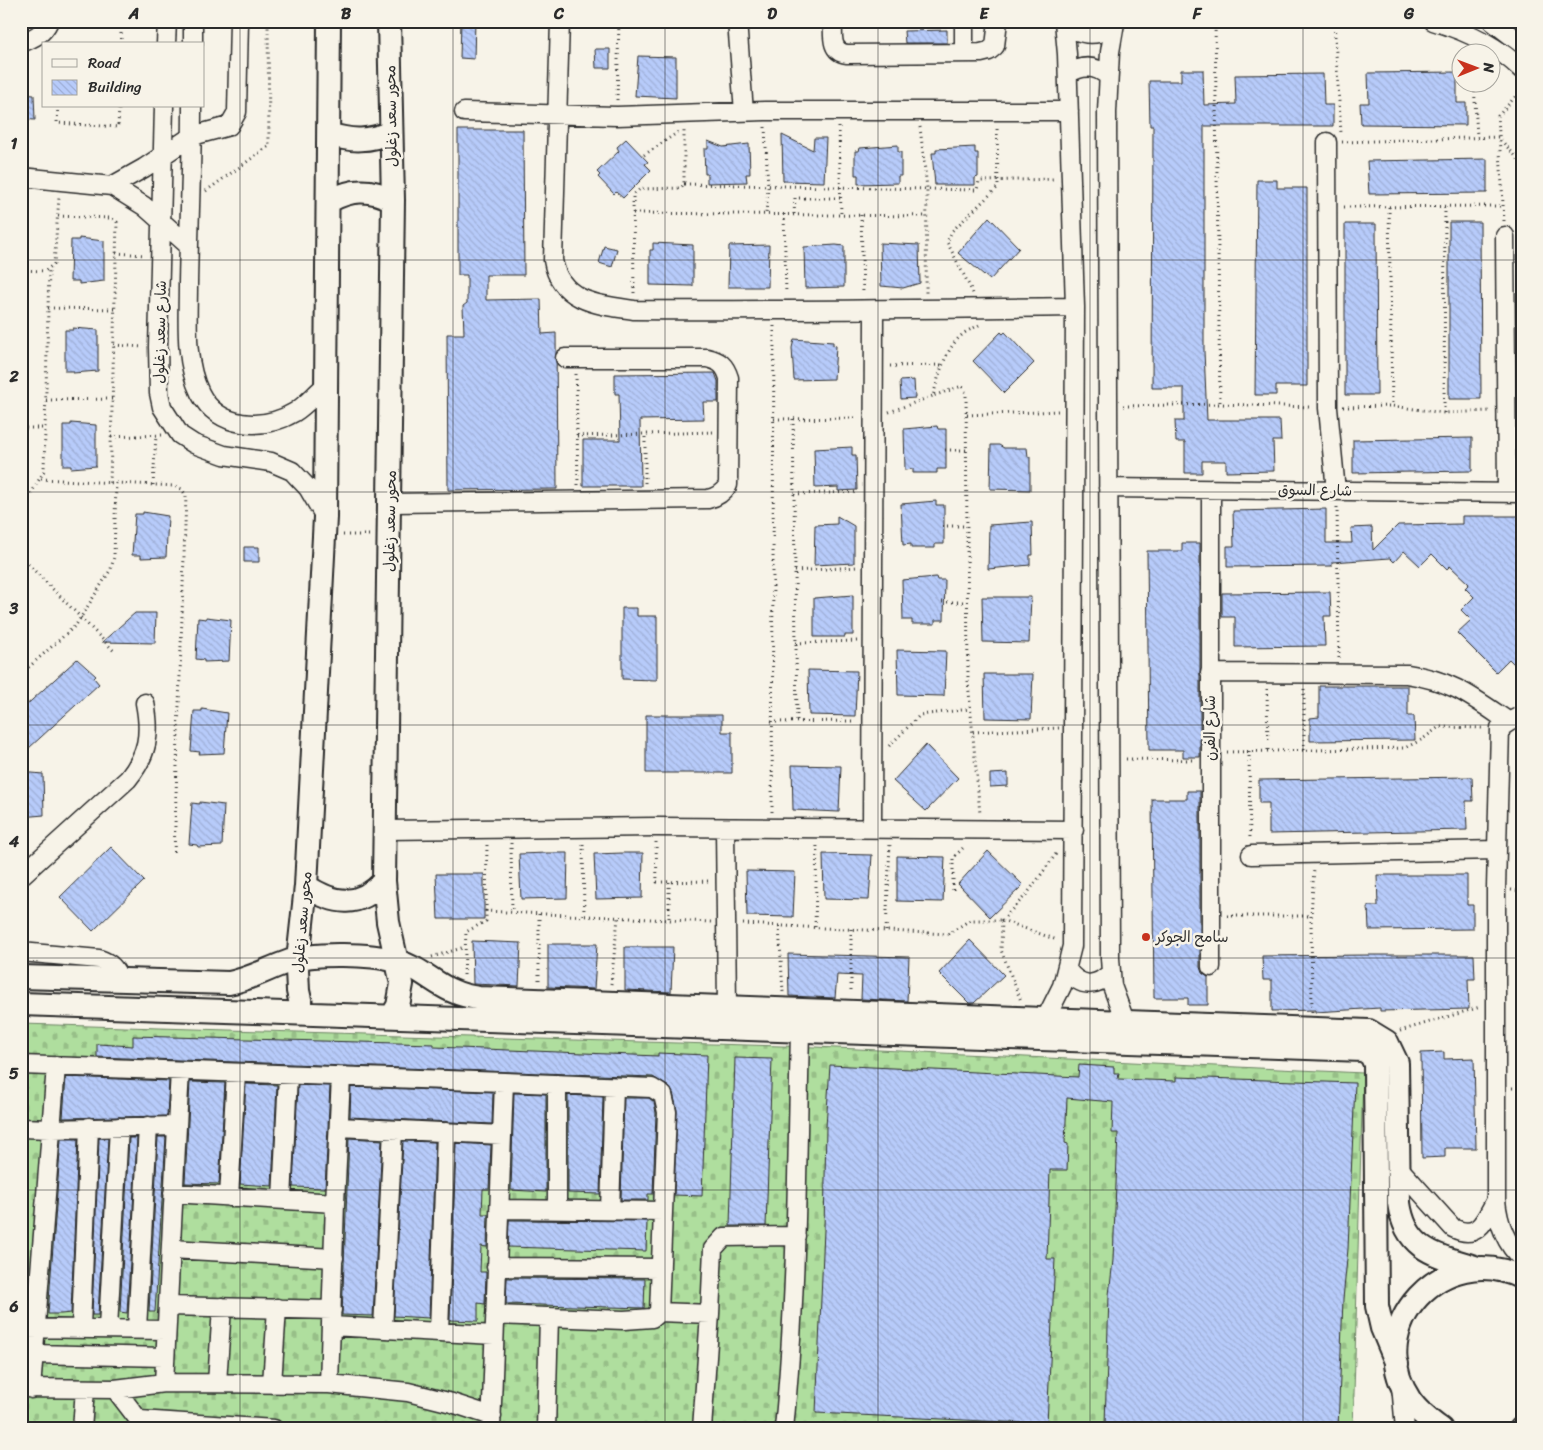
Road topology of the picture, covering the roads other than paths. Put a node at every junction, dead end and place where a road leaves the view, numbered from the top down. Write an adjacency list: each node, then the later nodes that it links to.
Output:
1 (49, 21): 18 (street)
2 (167, 21): 16 (street)
3 (193, 21): 17 (street)
4 (239, 21): 32 (street)
5 (329, 21): 31 (main road, محور سعد زغلول)
6 (389, 21): 30 (main road, محور سعد زغلول)
7 (560, 21): 29 (street)
8 (737, 21): 28 (street)
9 (833, 21): 20 (street)
10 (964, 21): 20 (street)
11 (998, 21): 20 (street)
12 (1064, 21): 15 (street); 22 (street)
13 (1433, 21): 21 (street)
14 (1492, 21): 19 (street)
15 (1116, 22): 23 (street)
16 (166, 42)
17 (193, 42)
18 (21, 43)
19 (1522, 44)
20 (964, 53)
21 (1522, 70)
22 (1068, 74): 23 (street); 26 (street)
23 (1108, 76): 46 (street)
24 (164, 108): 34 (street, شارع سعد زغلول)
25 (192, 108): 32 (street, شارع سعد زغلول)
26 (1069, 111): 28 (street); 42 (street)
27 (464, 112): 29 (street)
28 (744, 112): 29 (street)
29 (557, 115): 43 (street)
30 (391, 132): 31 (main road); 37 (main road, محور سعد زغلول)
31 (329, 134): 38 (main road, محور سعد زغلول)
32 (192, 136): 34 (street); 41 (street, شارع سعد زغلول)
33 (1334, 142): 48 (street)
34 (163, 155): 36 (street); 39 (street, شارع سعد زغلول)
35 (21, 177): 36 (street)
36 (112, 186): 39 (street)
37 (393, 200): 38 (main road); 50 (main road, محور سعد زغلول)
38 (329, 201): 45 (main road, محور سعد زغلول)
39 (162, 221): 41 (street); 51 (street, شارع سعد زغلول)
40 (1505, 236): 49 (street)
41 (189, 246): 45 (street, شارع سعد زغلول)
42 (1075, 307): 43 (street); 58 (street)
43 (869, 311): 56 (street)
44 (570, 358): 50 (street)
45 (326, 385): 51 (main road, محور سعد زغلول)
46 (1108, 488): 47 (street, شارع السوق); 69 (street)
47 (1211, 490): 48 (street, شارع السوق); 52 (street, شارع الفرن)
48 (1336, 491): 49 (street, شارع السوق)
49 (1514, 492)
50 (390, 503): 57 (main road, محور سعد زغلول)
51 (325, 526): 63 (main road, محور سعد زغلول)
52 (1210, 673): 54 (street); 67 (street, شارع الفرن)
53 (145, 703): 61 (street)
54 (1510, 722): 59 (street)
55 (725, 828): 56 (street); 57 (street); 73 (street)
56 (872, 829): 58 (street)
57 (385, 830): 62 (main road, محور سعد زغلول)
58 (1074, 830): 68 (street)
59 (1497, 850): 60 (street); 102 (street)
60 (1250, 854)
61 (21, 876)
62 (384, 881): 63 (main road); 66 (main road, محور سعد زغلول)
63 (306, 886): 65 (main road, محور سعد زغلول)
64 (21, 952): 71 (street)
65 (299, 958): 66 (main road); 71 (main road); 74 (main road, محور سعد زغلول)
66 (402, 963): 73 (main road); 75 (main road, محور سعد زغلول)
67 (1211, 967)
68 (1068, 971): 69 (street); 76 (street)
69 (1110, 973): 77 (street)
70 (21, 977): 71 (main road)
71 (120, 980)
72 (21, 1004): 74 (main road)
73 (727, 1007): 76 (main road)
74 (303, 1013): 75 (main road)
75 (392, 1016): 78 (main road)
76 (1037, 1018): 77 (main road)
77 (1125, 1021): 98 (main road)
78 (800, 1030): 108 (street); 133 (main road)
79 (21, 1065): 80 (street)
80 (56, 1066): 81 (street); 94 (street)
81 (180, 1071): 82 (street); 89 (street)
82 (236, 1073): 83 (street); 100 (street)
83 (288, 1075): 84 (street); 101 (street)
84 (341, 1077): 85 (street); 91 (street)
85 (504, 1082): 86 (street); 97 (street)
86 (556, 1084): 87 (street); 105 (street)
87 (614, 1086): 106 (street); 107 (street)
88 (148, 1126): 89 (street); 90 (street); 126 (street)
89 (177, 1126): 99 (street)
90 (118, 1127): 93 (street); 125 (street)
91 (339, 1127): 95 (street); 103 (street)
92 (21, 1128): 94 (street)
93 (89, 1128): 94 (street); 123 (street)
94 (52, 1129): 124 (street)
95 (393, 1130): 96 (street); 127 (street)
96 (446, 1132): 97 (street); 129 (street)
97 (502, 1135): 104 (street)
98 (1398, 1167): 102 (street); 113 (main road)
99 (173, 1193): 100 (street); 109 (street)
100 (229, 1197): 101 (street)
101 (282, 1200): 103 (street)
102 (1496, 1200): 114 (street)
103 (335, 1203): 110 (street)
104 (499, 1209): 105 (street); 111 (street)
105 (557, 1210): 106 (street)
106 (610, 1210): 107 (street)
107 (663, 1211): 112 (street)
108 (796, 1236): 119 (street); 147 (street)
109 (171, 1249): 110 (street); 115 (street)
110 (334, 1258): 122 (street)
111 (496, 1267): 112 (street); 120 (street)
112 (661, 1268): 118 (street)
113 (1478, 1268): 114 (main road); 133 (main road)
114 (1520, 1271)
115 (168, 1306): 116 (street); 128 (street)
116 (222, 1307): 117 (street); 135 (street)
117 (277, 1308): 122 (street); 136 (street)
118 (659, 1312): 119 (street); 121 (street)
119 (710, 1314): 146 (street)
120 (495, 1315): 121 (street); 130 (street)
121 (549, 1317): 145 (street)
122 (332, 1318): 127 (street); 137 (street)
123 (81, 1327): 124 (street); 125 (street)
124 (28, 1328): 131 (street)
125 (108, 1328): 126 (street)
126 (137, 1329): 128 (street)
127 (383, 1329): 129 (street)
128 (166, 1330): 132 (street)
129 (439, 1332): 130 (street)
130 (494, 1335): 141 (street)
131 (34, 1354): 132 (street); 138 (street)
132 (165, 1357): 134 (street)
133 (1399, 1373): 148 (street); 149 (main road)
134 (164, 1383): 135 (street); 140 (street)
135 (217, 1383): 136 (street)
136 (272, 1384): 137 (street)
137 (329, 1384): 141 (street)
138 (26, 1389): 139 (street)
139 (85, 1389): 140 (street); 143 (street)
140 (116, 1389): 142 (street)
141 (491, 1422)
142 (142, 1424): 144 (street)
143 (82, 1429)
144 (274, 1429)
145 (546, 1429)
146 (702, 1429)
147 (784, 1429)
148 (1405, 1429)
149 (1441, 1429)

